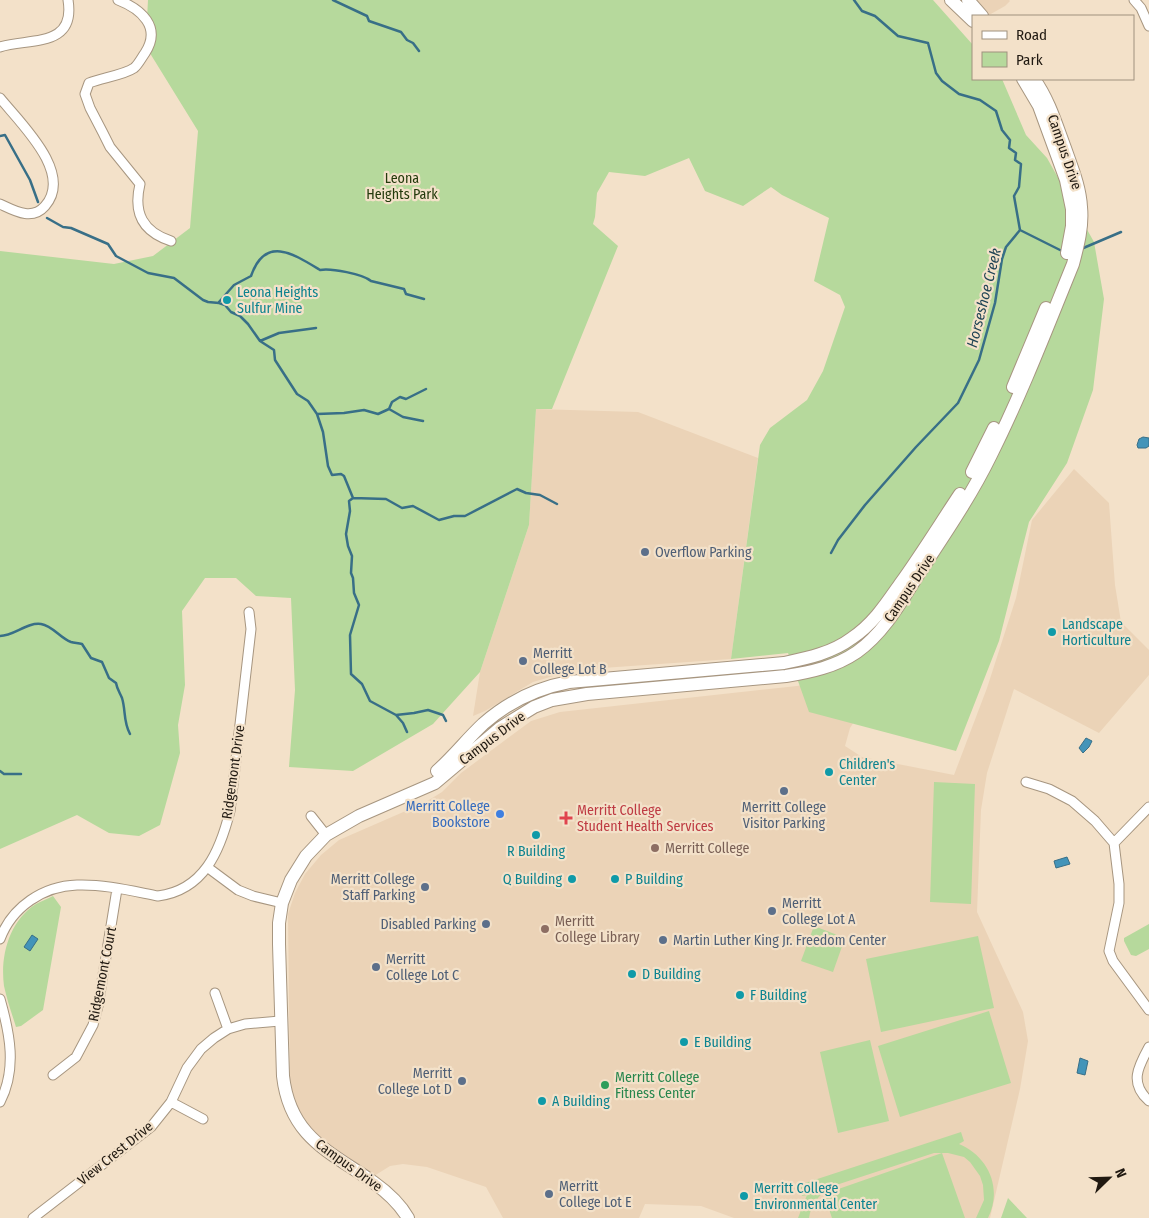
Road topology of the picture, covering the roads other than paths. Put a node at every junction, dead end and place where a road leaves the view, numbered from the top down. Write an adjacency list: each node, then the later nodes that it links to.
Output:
1 (68, 0): 9 (street)
2 (118, 0): 15 (street)
3 (951, 0): 7 (street)
4 (968, 0): 6 (street)
5 (1134, 0): 8 (street)
6 (981, 15)
7 (972, 20)
8 (1149, 26)
9 (0, 47)
10 (1023, 80): 13 (street, Campus Drive)
11 (1035, 80): 13 (street, Campus Drive)
12 (0, 98): 14 (street)
13 (1074, 192): 20 (street, Campus Drive)
14 (0, 204)
15 (171, 241)
16 (249, 612): 22 (street, Ridgemont Drive)
17 (1026, 782): 21 (street)
18 (1149, 807): 21 (street)
19 (311, 816): 20 (street)
20 (326, 835): 24 (street, Campus Drive)
21 (1114, 843): 28 (street)
22 (207, 868): 23 (street, Ridgemont Drive); 24 (street)
23 (117, 889): 25 (street, Ridgemont Drive); 32 (street, Ridgemont Court)
24 (282, 903): 29 (street, Campus Drive)
25 (0, 939)
26 (215, 993): 30 (street)
27 (0, 999): 34 (street)
28 (1149, 1010)
29 (280, 1021): 30 (street, View Crest Drive); 38 (street, Campus Drive)
30 (228, 1029): 35 (street, View Crest Drive)
31 (1149, 1047): 33 (street)
32 (53, 1075)
33 (1149, 1101)
34 (0, 1102)
35 (171, 1102): 36 (street); 37 (street, View Crest Drive)
36 (203, 1119)
37 (34, 1218)
38 (408, 1218)

